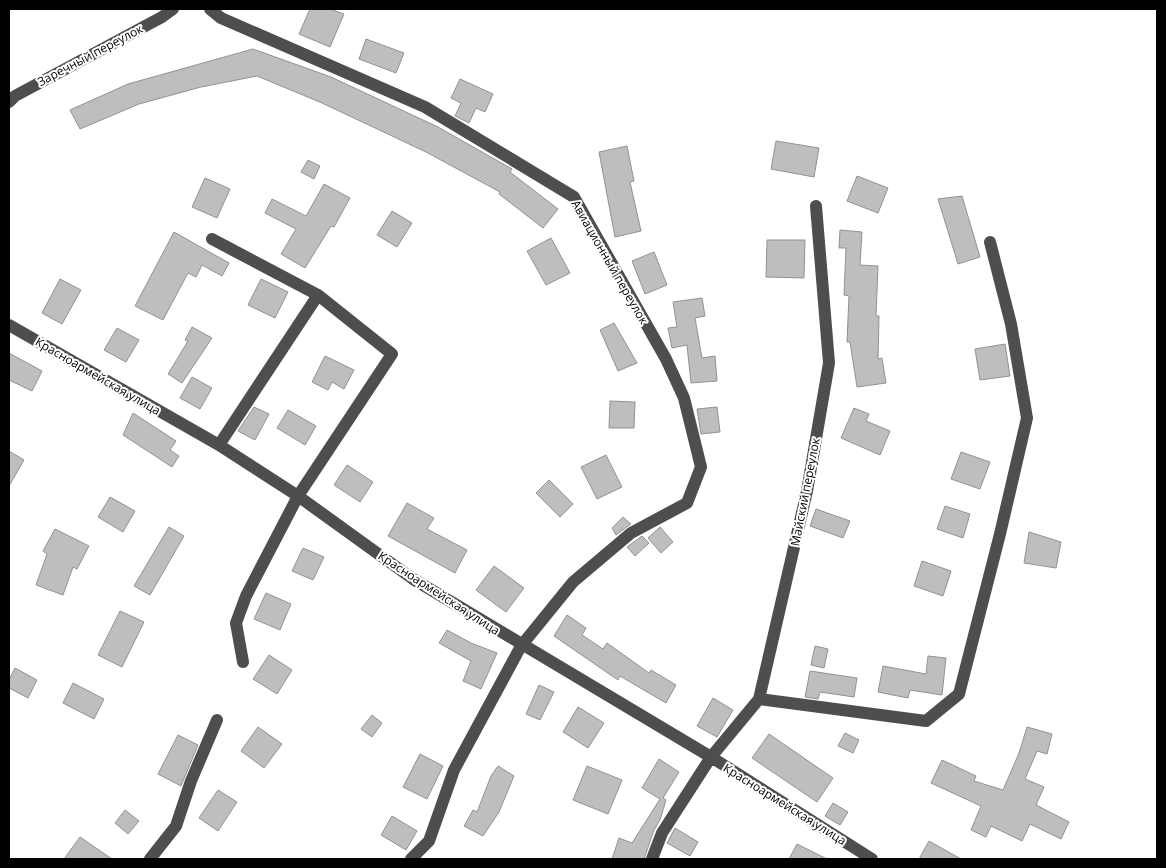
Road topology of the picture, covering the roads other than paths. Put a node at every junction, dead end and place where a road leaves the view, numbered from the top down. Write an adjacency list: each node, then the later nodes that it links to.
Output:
1 (172, 9): 3 (street, Заречный переулок)
2 (210, 9): 11 (street, Авиационный переулок)
3 (9, 102)
4 (816, 206): 13 (street, Майский переулок)
5 (212, 238): 7 (street)
6 (990, 242): 13 (street)
7 (318, 295): 9 (street); 10 (street)
8 (9, 324): 9 (street, Красноармейская улица)
9 (219, 445): 10 (street, Красноармейская улица)
10 (298, 496): 11 (street, Красноармейская улица); 12 (street)
11 (521, 646): 15 (street, Красноармейская улица); 17 (street, Авиационный переулок)
12 (243, 662)
13 (759, 699): 15 (street, Майский переулок)
14 (217, 720): 16 (street)
15 (711, 758): 18 (street, Майский переулок); 19 (street, Красноармейская улица)
16 (150, 859)
17 (411, 859)
18 (652, 859)
19 (872, 859)

